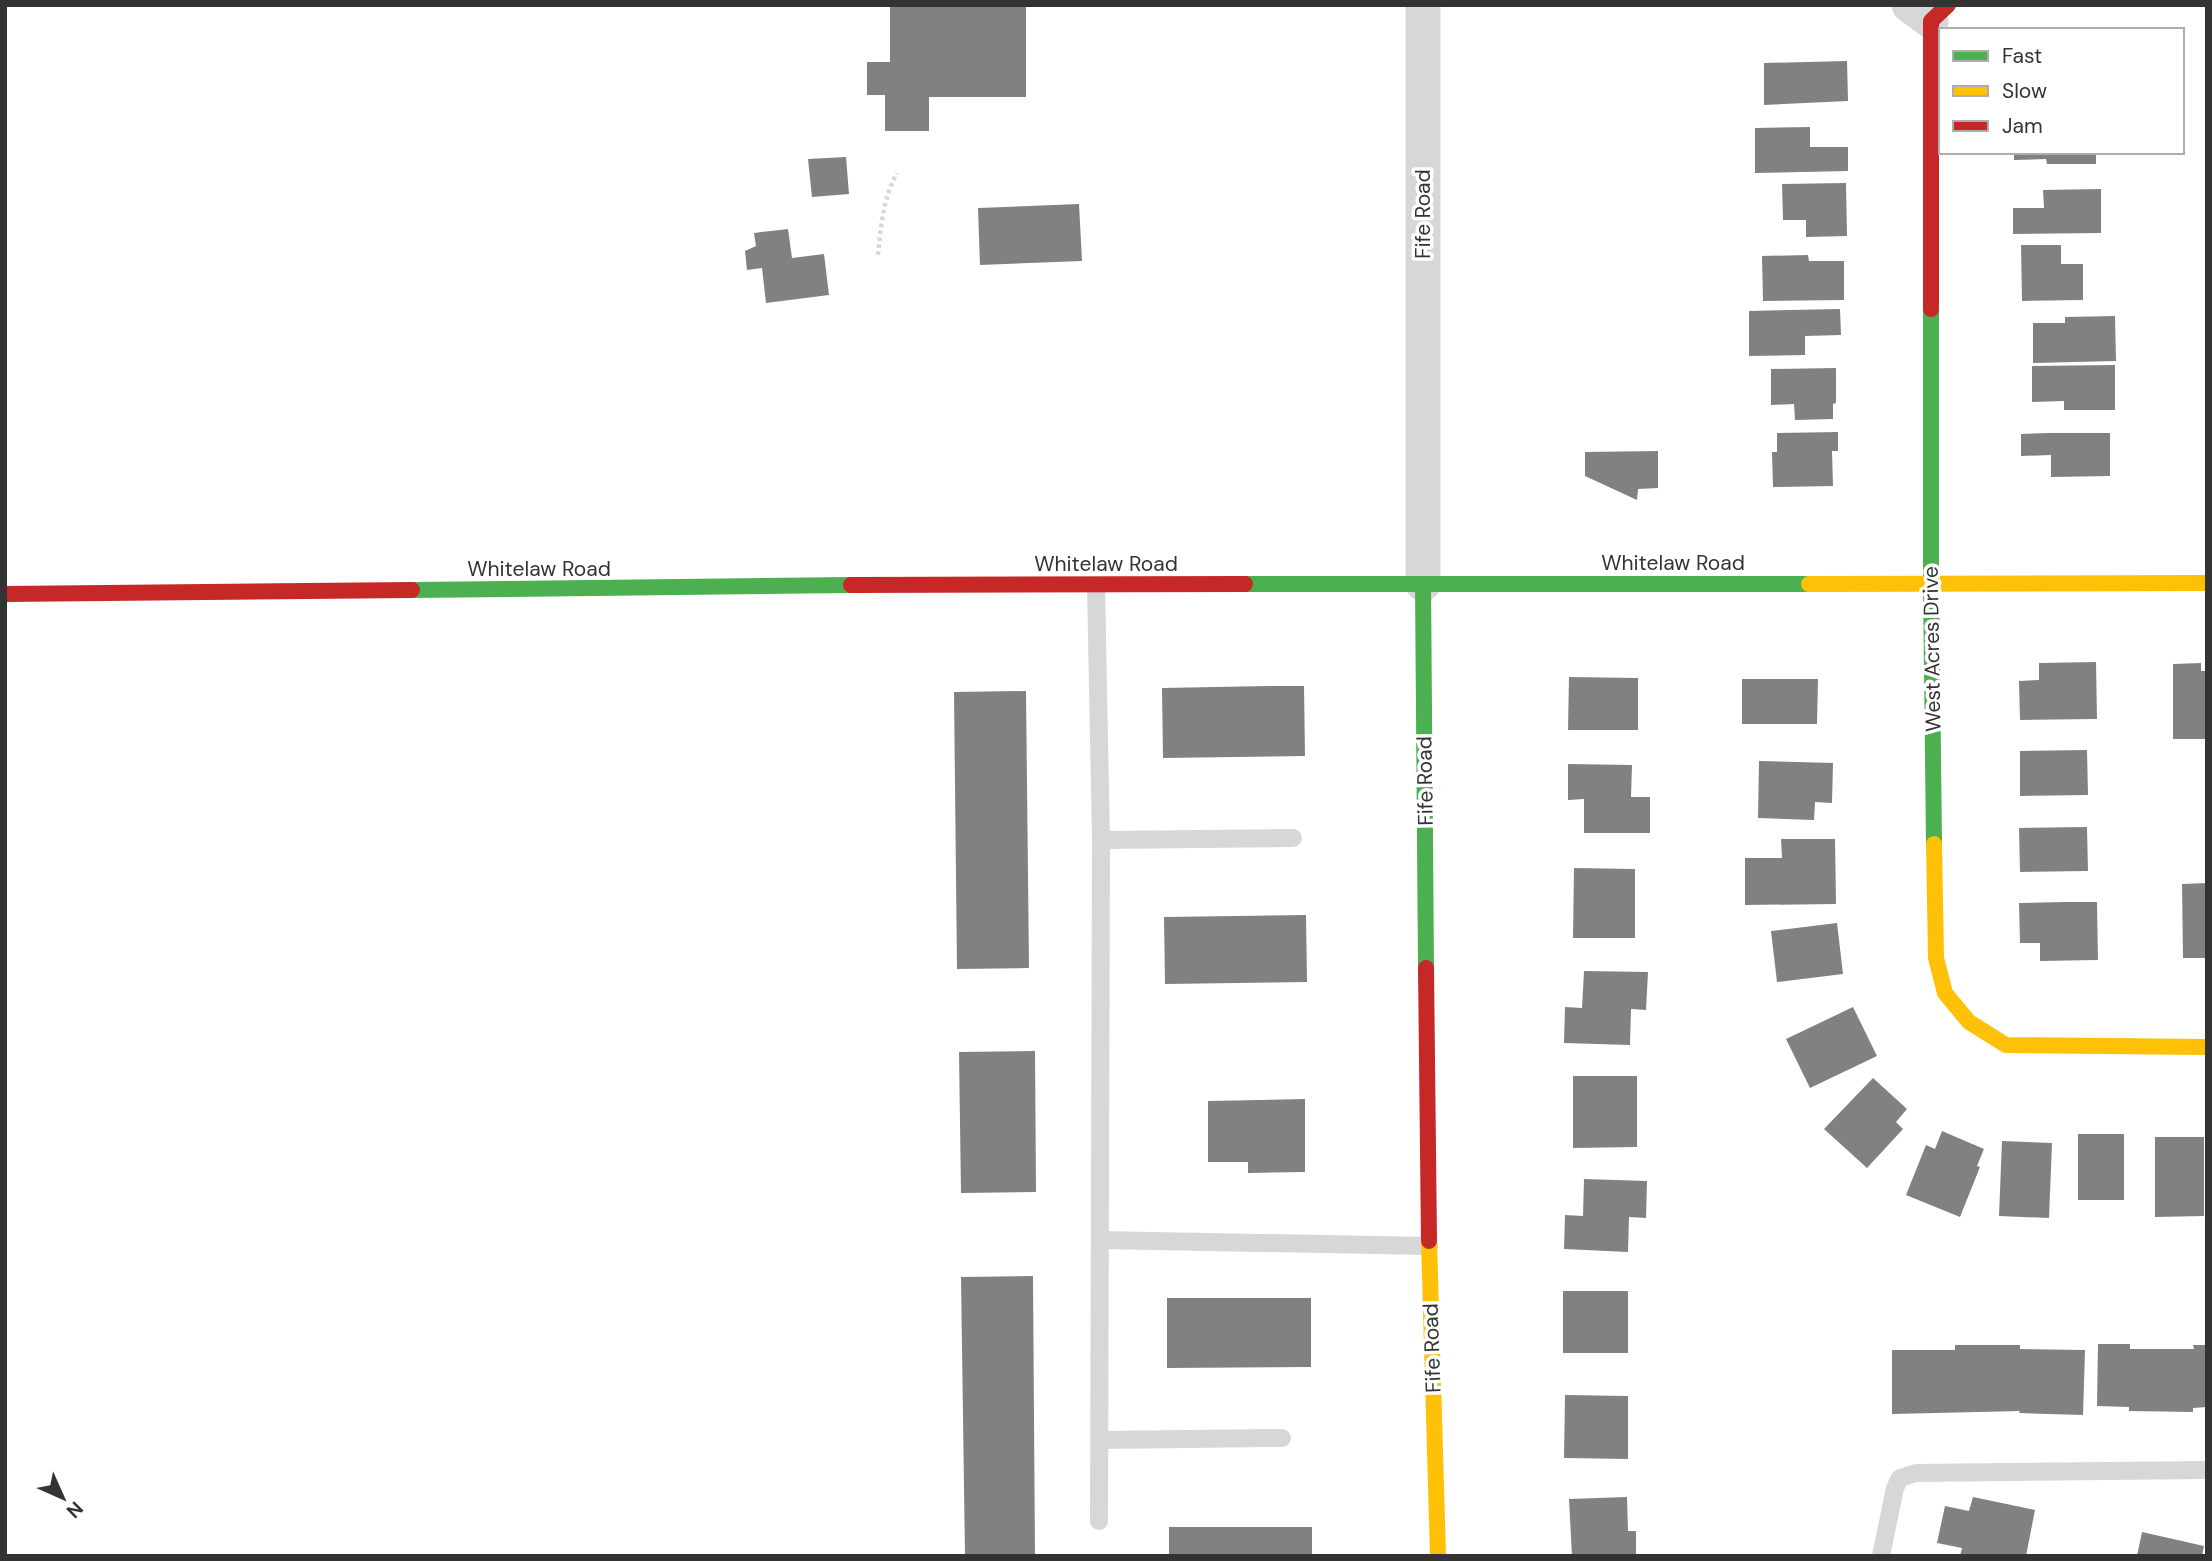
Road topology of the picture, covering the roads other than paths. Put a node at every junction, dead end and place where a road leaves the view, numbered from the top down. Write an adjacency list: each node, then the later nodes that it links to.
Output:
1 (1423, 5): 5 (street, Fife Road)
2 (1929, 11): 3 (street, West Acres Drive)
3 (1931, 583): 4 (street, Whitelaw Road); 5 (street, Whitelaw Road); 10 (street, West Acres Drive)
4 (2207, 583)
5 (1423, 584): 6 (street, Whitelaw Road); 12 (street, Fife Road)
6 (1096, 586): 7 (street, Whitelaw Road); 9 (lane)
7 (5, 594)
8 (1293, 838): 9 (lane)
9 (1101, 840): 11 (lane)
10 (2207, 1047)
11 (1101, 1240): 12 (lane); 14 (lane)
12 (1429, 1246): 17 (street, Fife Road)
13 (1282, 1438): 14 (lane)
14 (1100, 1440): 16 (lane)
15 (2207, 1470): 18 (lane)
16 (1099, 1521)
17 (1438, 1556)
18 (1881, 1556)

